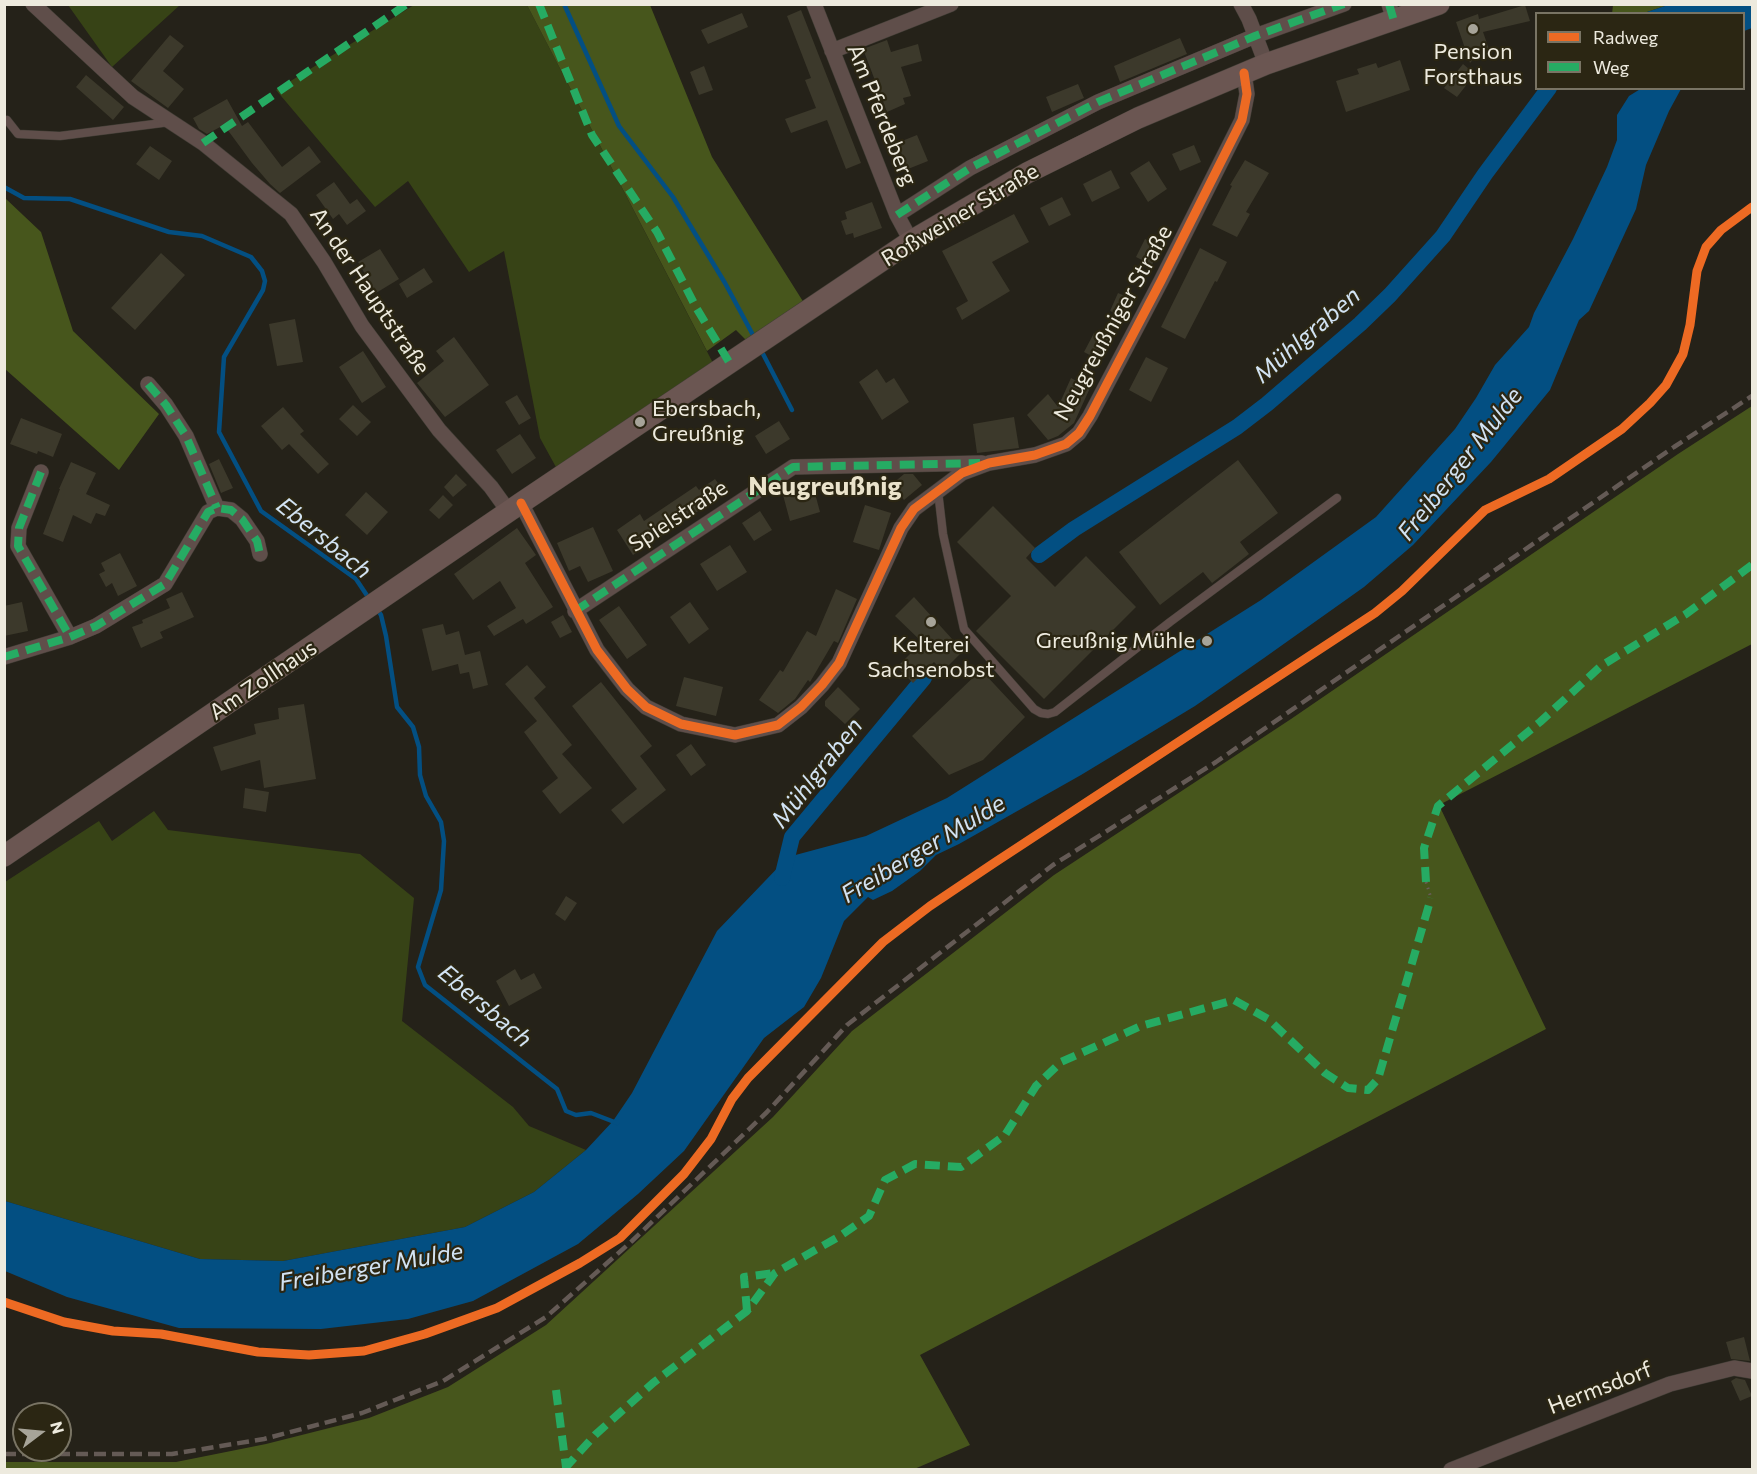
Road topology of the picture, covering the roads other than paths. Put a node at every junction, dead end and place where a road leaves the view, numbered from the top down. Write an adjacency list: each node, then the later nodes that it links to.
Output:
1 (33, 4): 13 (street, An der Hauptstraße)
2 (814, 4): 9 (street, Am Pferdeberg)
3 (951, 4): 9 (street)
4 (1241, 4): 8 (street)
5 (1344, 4): 8 (street)
6 (1440, 4): 7 (main road, Roßweiner Straße)
7 (1391, 13): 10 (main road, Roßweiner Straße)
8 (1255, 36): 10 (street); 14 (street)
9 (832, 51): 14 (street, Am Pferdeberg)
10 (1266, 64): 11 (main road, Roßweiner Straße)
11 (1244, 73): 15 (main road, Roßweiner Straße); 17 (street, Neugreußniger Straße)
12 (7, 120): 13 (lane)
13 (171, 122): 22 (street, An der Hauptstraße)
14 (897, 215): 15 (street, Am Pferdeberg)
15 (911, 241): 22 (main road, Roßweiner Straße)
16 (148, 384): 21 (street)
17 (989, 463): 19 (street, Neugreußniger Straße); 24 (street, Spielstraße)
18 (41, 472): 25 (street)
19 (938, 490): 20 (lane); 24 (street, Neugreußniger Straße)
20 (1337, 498)
21 (217, 508): 23 (street); 25 (street)
22 (515, 508): 24 (street, Neugreußniger Straße); 27 (main road, Am Zollhaus)
23 (260, 554)
24 (575, 610)
25 (70, 637): 26 (street)
26 (4, 657)
27 (4, 856)
28 (1752, 1371): 29 (street, Hermsdorf)
29 (1451, 1470)

